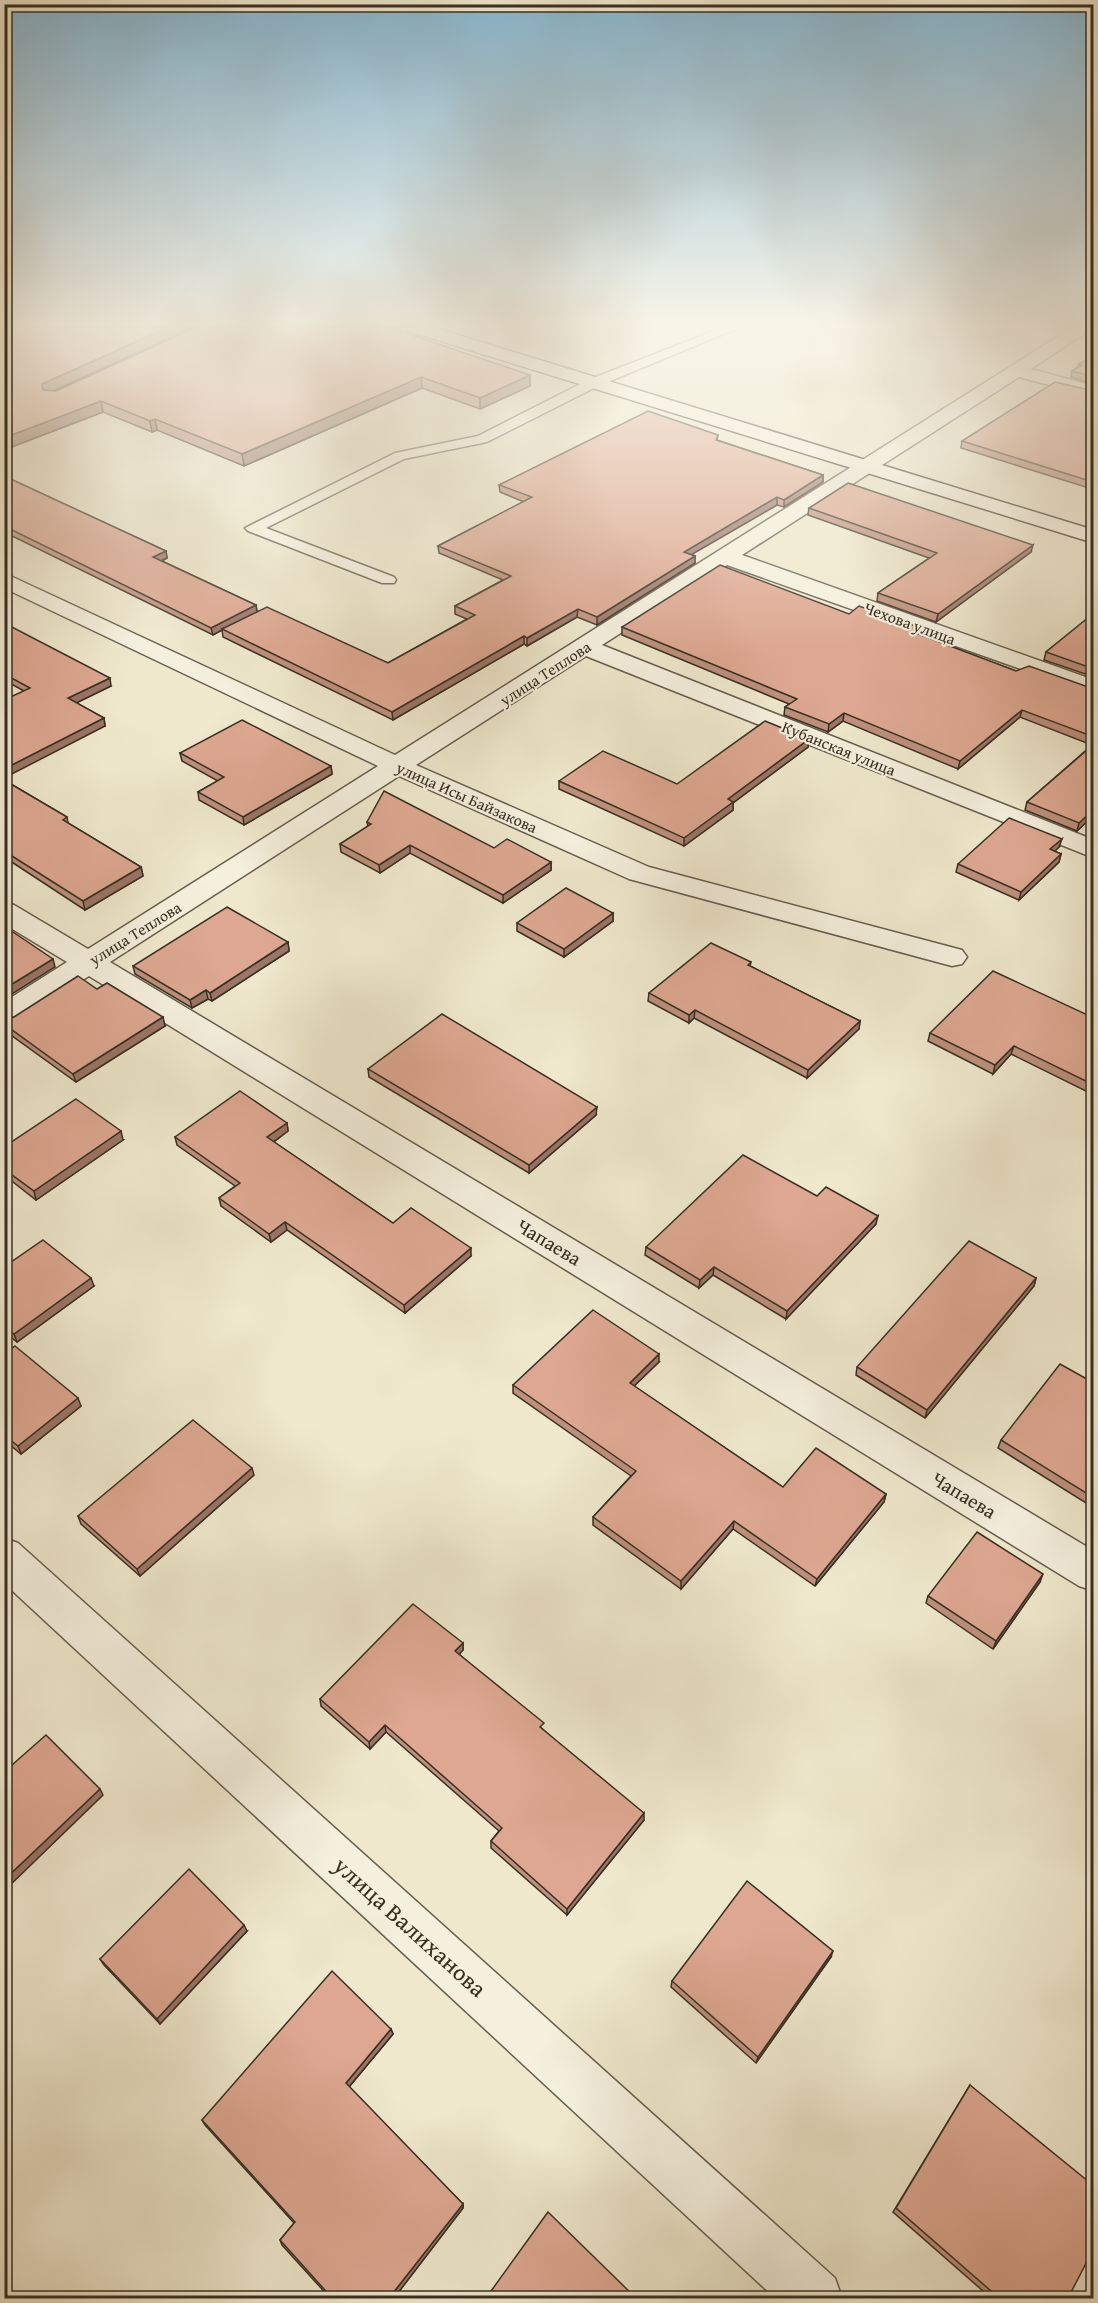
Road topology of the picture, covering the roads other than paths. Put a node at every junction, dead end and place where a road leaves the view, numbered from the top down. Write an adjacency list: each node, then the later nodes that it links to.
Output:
1 (491, 434): 8 (lane)
2 (758, 434): 4 (street)
3 (918, 434): 4 (street, улица Теплова)
4 (866, 468): 5 (street); 6 (street, улица Теплова)
5 (1094, 537)
6 (726, 557): 9 (street, улица Теплова); 10 (street, Чехова улица)
7 (4, 579): 11 (street, улица Исы Байзакова)
8 (388, 580)
9 (585, 647): 11 (street, улица Теплова); 12 (street, Кубанская улица)
10 (1094, 688)
11 (398, 766): 14 (street, улица Исы Байзакова); 15 (street, улица Теплова)
12 (1094, 850)
13 (4, 911): 15 (street, Чапаева)
14 (952, 957)
15 (90, 961): 16 (street, улица Теплова); 18 (street, Чапаева)
16 (4, 1016)
17 (4, 1556): 19 (street, улица Валиханова)
18 (1094, 1573)
19 (815, 2298)

